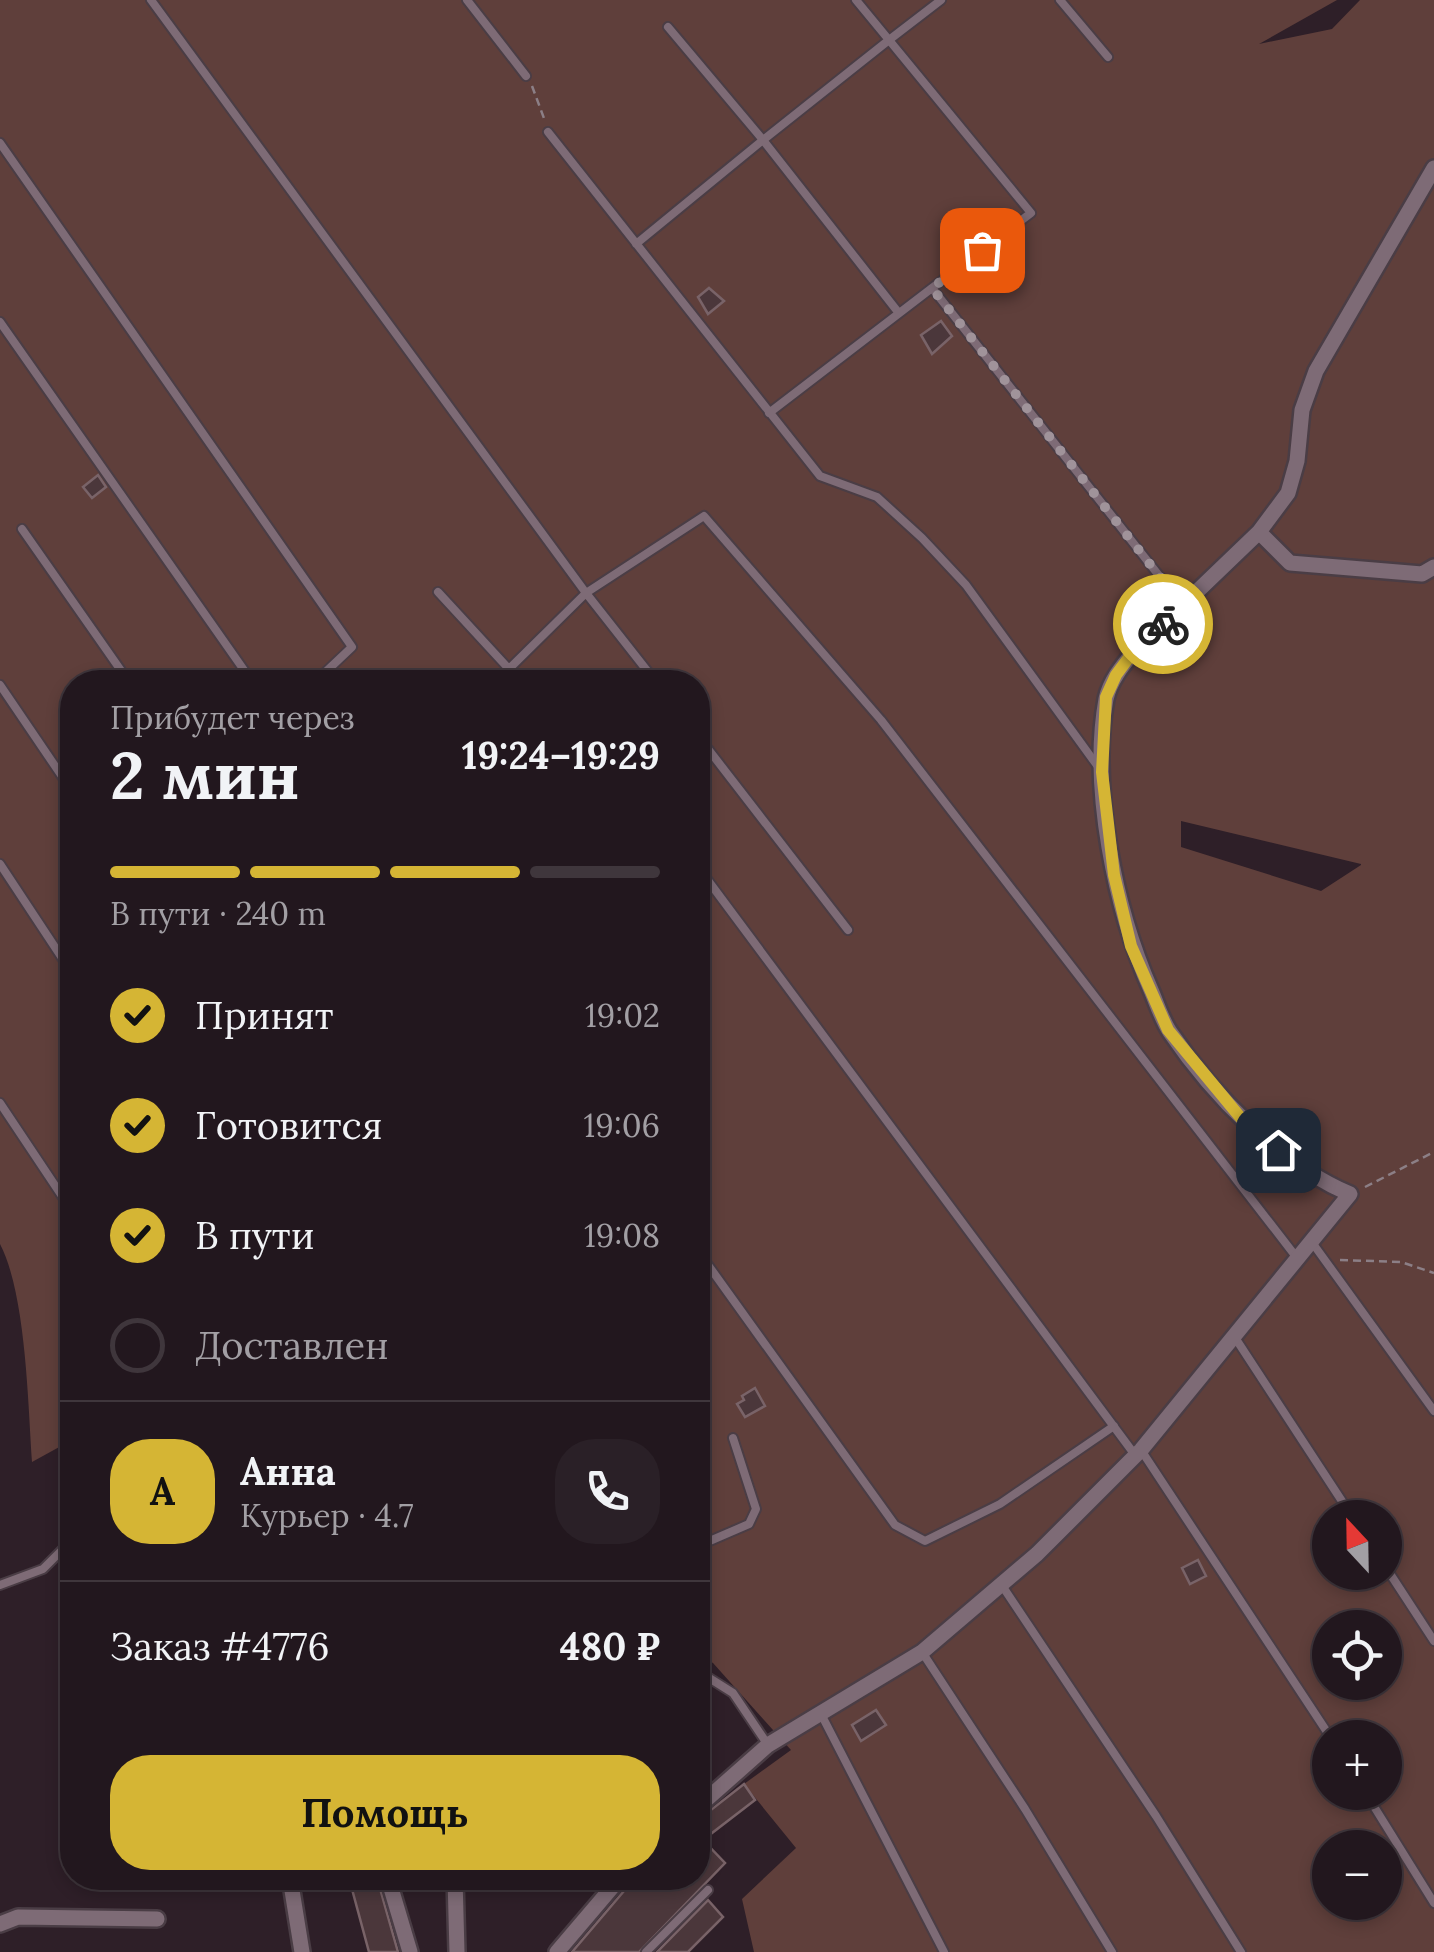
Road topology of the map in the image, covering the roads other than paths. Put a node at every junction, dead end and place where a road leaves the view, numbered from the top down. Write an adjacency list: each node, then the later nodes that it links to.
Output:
1 (151, 0): 23 (lane)
2 (466, 0): 9 (lane)
3 (856, 0): 7 (lane)
4 (941, 0): 7 (lane)
5 (1060, 0): 8 (lane)
6 (668, 27): 11 (lane)
7 (888, 40): 11 (lane); 15 (lane)
8 (1108, 57)
9 (526, 76)
10 (548, 132): 14 (lane)
11 (763, 140): 14 (lane); 16 (lane)
12 (0, 143): 28 (lane)
13 (1434, 168): 20 (street)
14 (636, 244): 18 (lane)
15 (932, 288): 16 (lane); 24 (lane)
16 (898, 312): 18 (lane)
17 (0, 322): 27 (lane)
18 (769, 413): 32 (lane)
19 (22, 529): 26 (lane)
20 (1259, 532): 21 (street); 24 (street)
21 (1434, 567)
22 (438, 592): 25 (lane)
23 (586, 593): 25 (lane); 29 (lane); 41 (lane)
24 (1183, 606): 32 (street)
25 (509, 669)
26 (121, 670)
27 (244, 670)
28 (327, 670)
29 (647, 670)
30 (0, 684): 33 (lane)
31 (710, 752): 36 (lane)
32 (1102, 772): 40 (street)
33 (60, 773)
34 (0, 864): 37 (lane)
35 (710, 883): 45 (lane)
36 (848, 930)
37 (60, 955)
38 (0, 1103): 39 (lane)
39 (60, 1194)
40 (1311, 1241): 41 (street); 44 (lane)
41 (1297, 1258): 43 (street)
42 (710, 1268): 45 (lane)
43 (1234, 1336): 47 (street); 48 (lane)
44 (1434, 1411)
45 (1114, 1426): 47 (lane)
46 (733, 1438): 49 (lane)
47 (1138, 1452): 51 (street); 58 (lane)
48 (1341, 1500)
49 (710, 1541)
50 (60, 1552): 52 (lane)
51 (1001, 1584): 55 (street); 77 (lane)
52 (0, 1585)
53 (1401, 1590): 54 (lane)
54 (1434, 1640)
55 (922, 1652): 57 (street); 76 (lane)
56 (710, 1679): 59 (lane)
57 (821, 1714): 59 (street); 75 (lane)
58 (1319, 1720)
59 (768, 1745): 60 (street)
60 (710, 1796)
61 (1376, 1810): 67 (lane)
62 (292, 1890): 70 (street)
63 (392, 1890): 71 (street)
64 (456, 1890): 72 (street)
65 (610, 1890): 73 (street)
66 (708, 1890): 74 (lane)
67 (1434, 1902)
68 (158, 1919): 69 (street)
69 (0, 1924)
70 (302, 1952)
71 (410, 1952)
72 (457, 1952)
73 (557, 1952)
74 (646, 1952)
75 (944, 1952)
76 (1112, 1952)
77 (1241, 1952)

